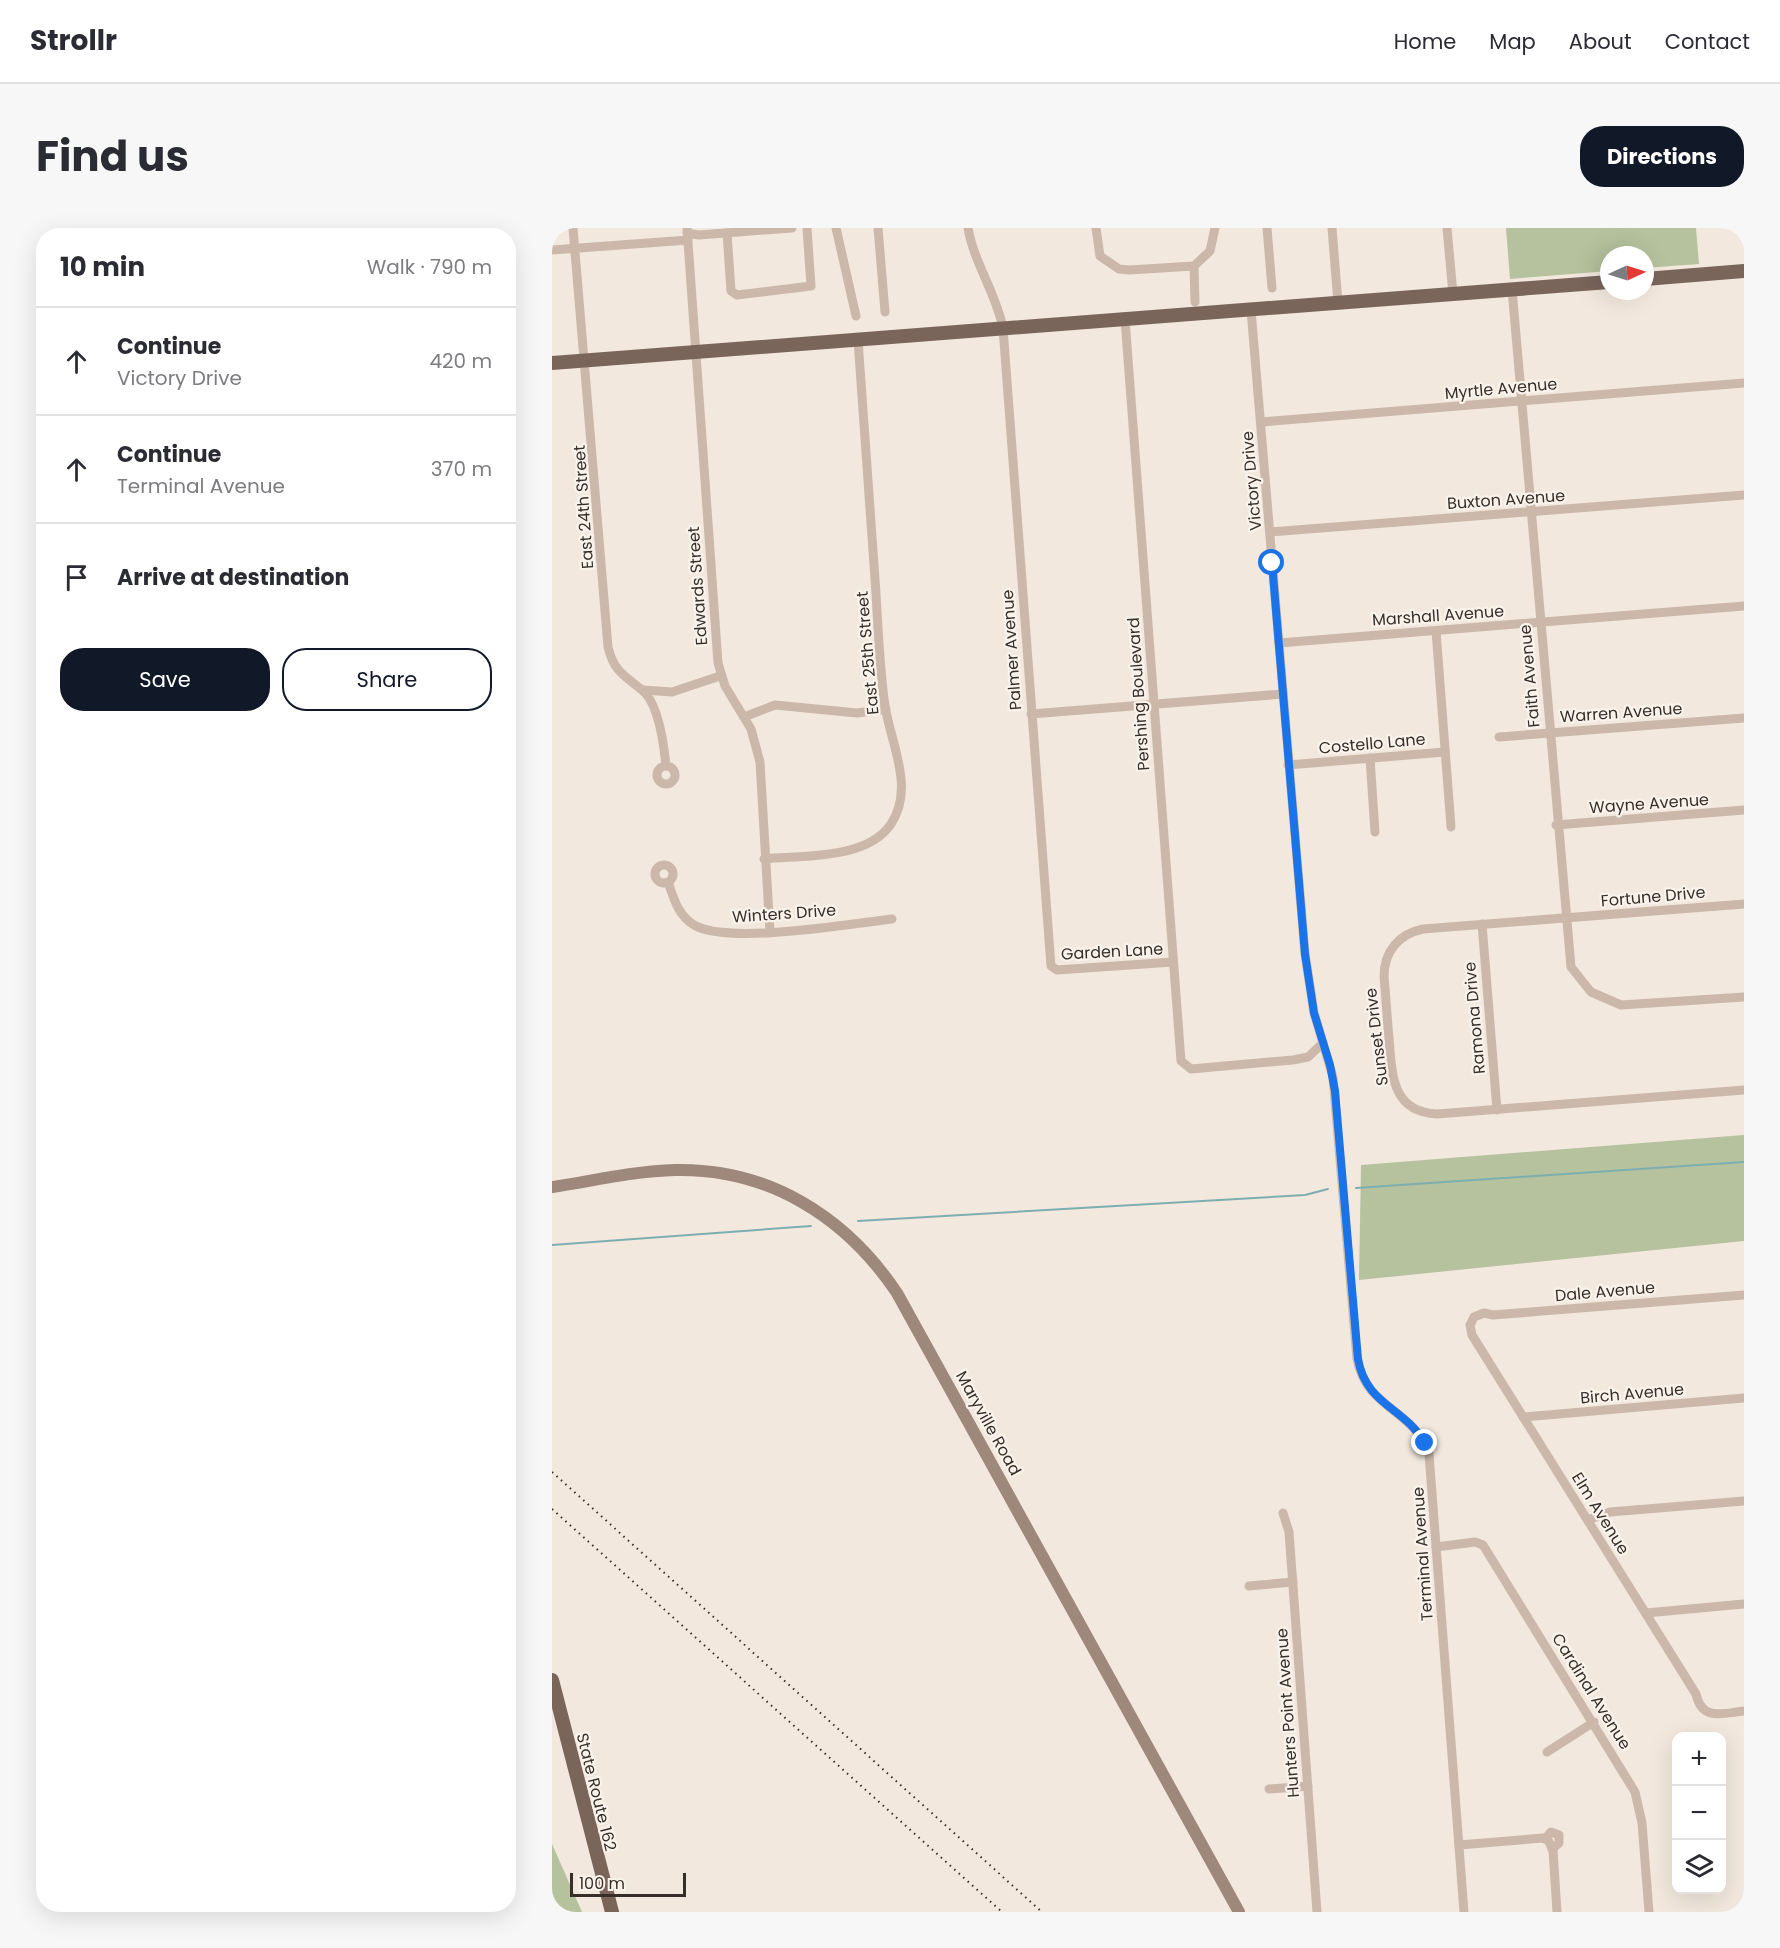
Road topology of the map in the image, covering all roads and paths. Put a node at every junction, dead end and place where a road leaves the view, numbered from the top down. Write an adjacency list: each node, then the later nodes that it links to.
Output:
1 (573, 228): 14 (street, East 24th Street)
2 (792, 228): 13 (street)
3 (807, 228): 13 (street)
4 (836, 228): 27 (street)
5 (878, 228): 26 (street)
6 (968, 228): 29 (street, Palmer Avenue)
7 (1096, 228): 16 (street)
8 (1215, 228): 16 (street)
9 (1267, 228): 20 (street)
10 (1332, 228): 24 (street)
11 (1447, 228): 22 (street)
12 (690, 232): 13 (street); 14 (street); 31 (street, Edwards Street)
13 (727, 233)
14 (575, 249): 15 (street); 32 (street, East 24th Street)
15 (552, 250)
16 (1194, 266): 23 (street)
17 (1744, 271): 18 (main road)
18 (1654, 278)
19 (1600, 283): 21 (main road)
20 (1272, 288)
21 (1512, 289): 22 (main road); 35 (street, Faith Avenue)
22 (1453, 294): 24 (main road)
23 (1196, 302)
24 (1338, 303): 25 (main road)
25 (1251, 310): 28 (main road); 36 (street, Victory Drive)
26 (885, 312)
27 (856, 316)
28 (1125, 319): 29 (main road); 47 (street, Pershing Boulevard)
29 (1004, 328): 30 (main road); 49 (street, Palmer Avenue)
30 (858, 340): 31 (main road); 48 (street, East 25th Street)
31 (695, 352): 32 (main road); 44 (street, Edwards Street)
32 (584, 360): 33 (main road); 45 (street, East 24th Street)
33 (552, 363)
34 (1744, 383): 35 (street, Myrtle Avenue)
35 (1521, 401): 36 (street, Myrtle Avenue); 38 (street, Faith Avenue)
36 (1261, 422): 39 (street, Victory Drive)
37 (1744, 495): 38 (street, Buxton Avenue)
38 (1530, 512): 39 (street, Buxton Avenue); 41 (street, Faith Avenue)
39 (1270, 532): 43 (street, Victory Drive)
40 (1744, 606): 41 (street, Marshall Avenue)
41 (1540, 623): 42 (street, Marshall Avenue); 52 (street, Faith Avenue)
42 (1436, 631): 43 (street, Marshall Avenue); 54 (street, Costello Lane)
43 (1279, 643): 46 (street, Victory Drive)
44 (720, 676): 45 (street); 50 (street, Edwards Street)
45 (643, 690): 57 (street, East 24th Street)
46 (1283, 694): 47 (street); 56 (street, Victory Drive)
47 (1153, 704): 49 (street); 69 (street, Pershing Boulevard)
48 (886, 709): 50 (street); 62 (street, East 25th Street)
49 (1031, 714): 70 (street, Palmer Avenue)
50 (744, 717): 62 (street, Edwards Street)
51 (1744, 718): 52 (street, Warren Avenue)
52 (1549, 733): 53 (street, Warren Avenue); 59 (street, Faith Avenue)
53 (1499, 737)
54 (1445, 752): 55 (street, Costello Lane); 60 (street)
55 (1370, 758): 56 (street, Costello Lane); 61 (street)
56 (1288, 765): 72 (street, Victory Drive)
57 (666, 766)
58 (1744, 810): 59 (street, Wayne Avenue)
59 (1556, 825): 65 (street, Faith Avenue)
60 (1451, 827)
61 (1375, 832)
62 (764, 859): 68 (street, Edwards Street)
63 (668, 882): 68 (street, Winters Drive)
64 (1744, 904): 65 (street, Fortune Drive)
65 (1565, 918): 67 (street, Sunset Drive); 71 (street, Faith Avenue)
66 (892, 919): 68 (street, Winters Drive)
67 (1482, 924): 74 (street, Ramona Drive); 74 (street, Sunset Drive)
68 (771, 932)
69 (1173, 962): 70 (street, Garden Lane); 72 (street, Pershing Boulevard)
70 (1053, 969)
71 (1744, 997)
72 (1323, 1043): 83 (street, Terminal Avenue)
73 (1744, 1090): 74 (street, Sunset Drive)
74 (1497, 1110)
75 (552, 1187): 96 (main road, Maryville Road)
76 (1744, 1295): 77 (street, Dale Avenue)
77 (1472, 1320): 79 (street, Elm Avenue)
78 (1744, 1398): 79 (street, Birch Avenue)
79 (1523, 1417): 82 (street, Elm Avenue)
80 (1744, 1501): 82 (street)
81 (1283, 1513): 84 (street, Hunters Point Avenue)
82 (1588, 1520): 87 (street, Elm Avenue)
83 (1436, 1547): 90 (street, Cardinal Avenue); 94 (street, Terminal Avenue)
84 (1293, 1582): 85 (street); 92 (street, Hunters Point Avenue)
85 (1249, 1586)
86 (1744, 1604): 87 (street)
87 (1646, 1612): 89 (street, Elm Avenue)
88 (552, 1680): 95 (main road, State Route 162)
89 (1744, 1712)
90 (1594, 1722): 91 (street); 100 (street, Cardinal Avenue)
91 (1547, 1752)
92 (1308, 1786): 93 (street); 97 (street, Hunters Point Avenue)
93 (1269, 1789)
94 (1459, 1845): 98 (street, Terminal Avenue); 99 (street)
95 (612, 1912)
96 (1239, 1912)
97 (1317, 1912)
98 (1464, 1912)
99 (1557, 1912)
100 (1649, 1912)

